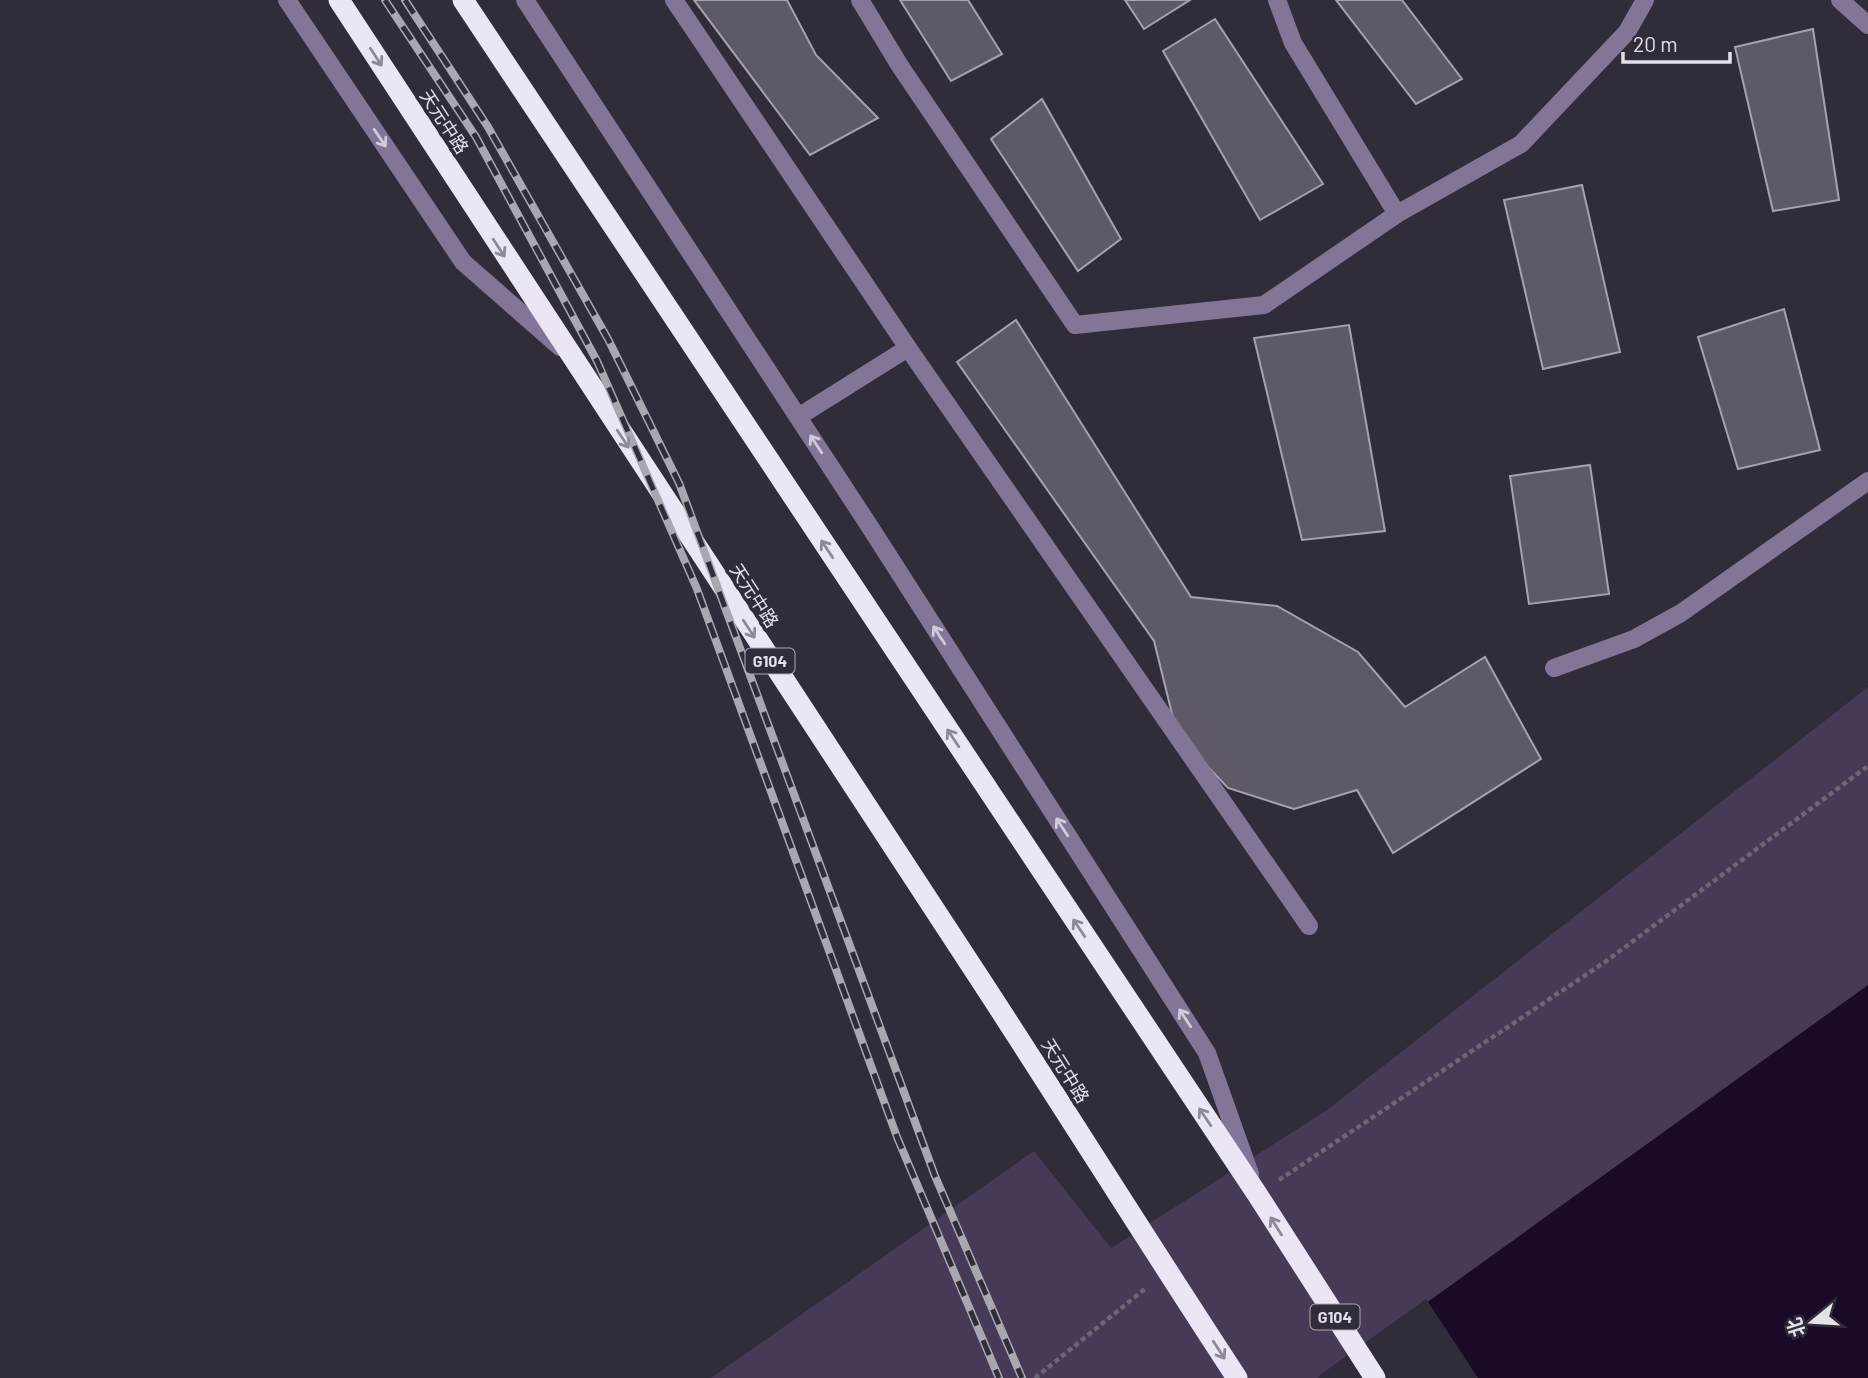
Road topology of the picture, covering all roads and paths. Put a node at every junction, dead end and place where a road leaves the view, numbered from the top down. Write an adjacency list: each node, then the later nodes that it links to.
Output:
1 (287, 0): 13 (lane, one-way to 13)
2 (339, 0): 13 (highway, 天元中路 / G104, one-way to 13)
3 (463, 0): 19 (highway, G104, one-way to 3)
4 (525, 0): 14 (lane)
5 (674, 0): 12 (lane)
6 (860, 0): 11 (lane)
7 (1277, 0): 11 (lane)
8 (1645, 0): 11 (lane)
9 (1840, 0): 10 (lane)
10 (1868, 25)
11 (1397, 214)
12 (908, 348): 14 (lane); 18 (lane)
13 (566, 352): 20 (highway, 天元中路 / G104, one-way to 20)
14 (798, 417): 19 (lane, one-way to 14)
15 (1868, 481): 16 (lane)
16 (1554, 668)
17 (1868, 766): 19 (path)
18 (1309, 926)
19 (1257, 1194): 23 (highway, G104, one-way to 19)
20 (1166, 1272): 21 (path); 22 (highway, 天元中路 / G104, one-way to 22)
21 (1035, 1378)
22 (1237, 1378)
23 (1375, 1378)

